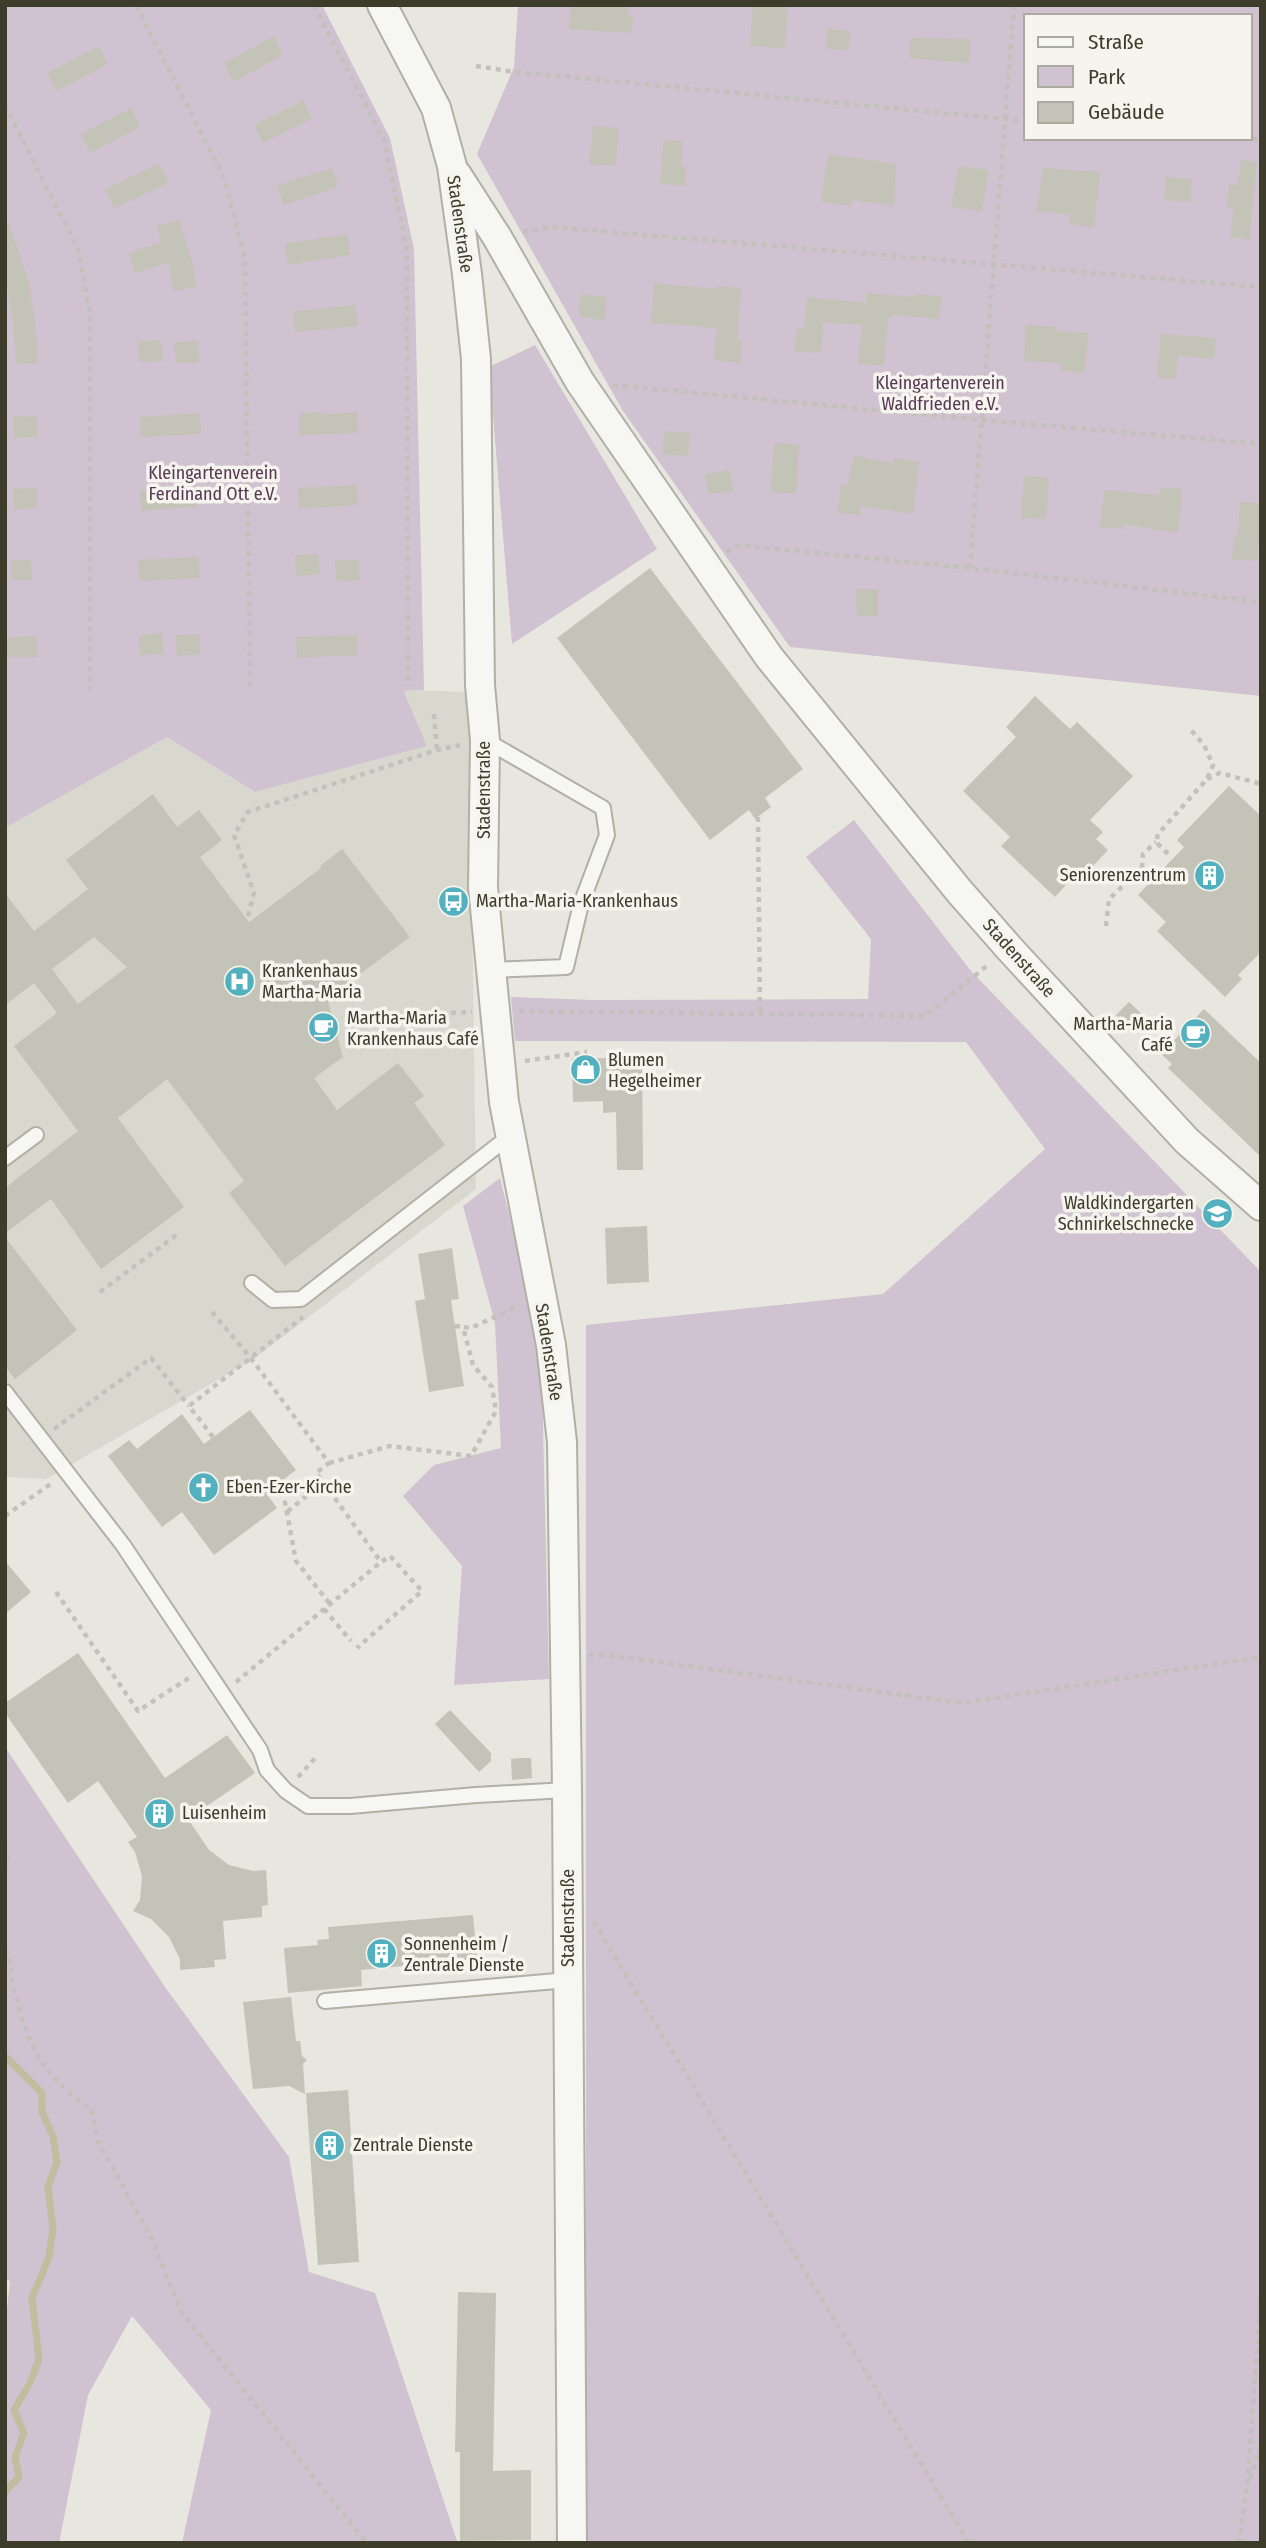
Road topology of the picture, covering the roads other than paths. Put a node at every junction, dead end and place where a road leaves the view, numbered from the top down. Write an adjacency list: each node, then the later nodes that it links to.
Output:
1 (382, 5): 2 (street, Stadenstraße)
2 (452, 166): 3 (street, Stadenstraße); 8 (street, Stadenstraße)
3 (485, 740): 4 (street, Stadenstraße); 4 (lane)
4 (491, 970): 6 (street, Stadenstraße)
5 (36, 1135): 7 (lane)
6 (511, 1135): 9 (lane); 11 (street, Stadenstraße)
7 (5, 1158)
8 (1261, 1206)
9 (252, 1283)
10 (5, 1392): 11 (lane)
11 (567, 1790): 12 (street, Stadenstraße)
12 (568, 1980): 13 (lane); 14 (street, Stadenstraße)
13 (325, 2001)
14 (572, 2543)

